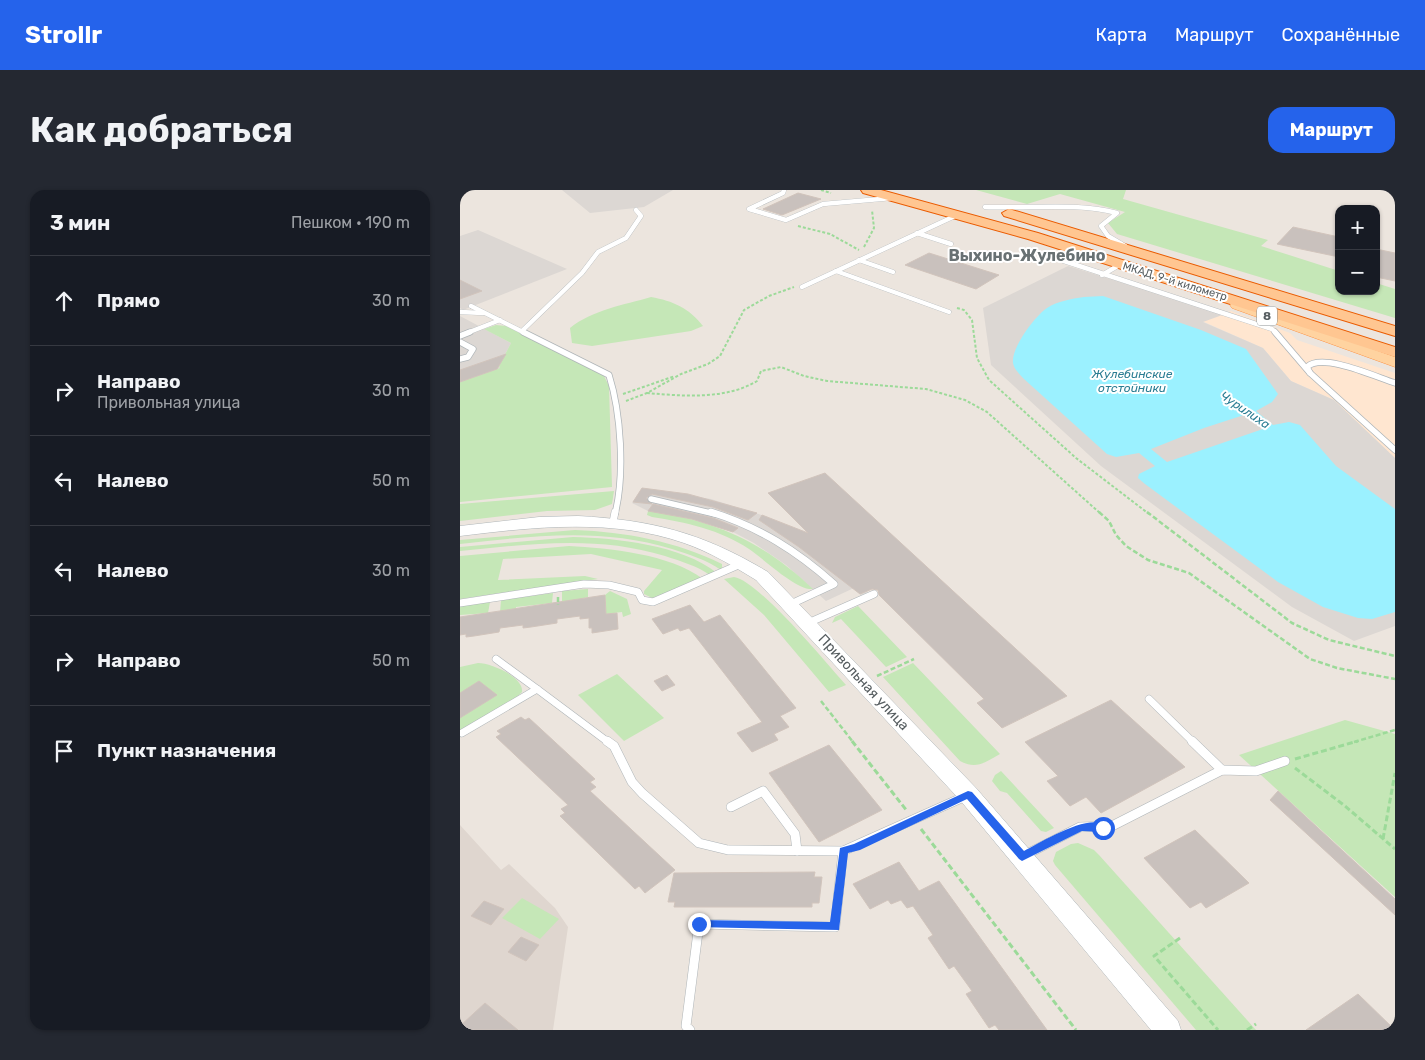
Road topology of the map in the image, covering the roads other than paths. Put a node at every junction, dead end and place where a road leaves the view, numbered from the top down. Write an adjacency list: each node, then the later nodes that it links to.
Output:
1 (784, 190): 2 (lane)
2 (864, 195): 5 (highway, МКАД, 9-й километр)
3 (980, 205): 8 (highway, МКАД, 9-й километр); 8 (lane)
4 (636, 210): 22 (lane)
5 (957, 215): 6 (lane); 11 (highway, МКАД, 9-й километр)
6 (917, 233): 7 (lane); 9 (lane)
7 (951, 244)
8 (1127, 248): 23 (highway, МКАД, 9-й километр)
9 (859, 260): 13 (lane); 14 (lane)
10 (1061, 260): 15 (lane)
11 (1121, 264): 12 (highway, МКАД, 9-й километр); 15 (lane)
12 (1140, 270): 26 (highway, МКАД, 9-й километр); 28 (main road, 8)
13 (836, 271): 16 (lane); 19 (lane)
14 (893, 272)
15 (1103, 274): 29 (lane)
16 (802, 287)
17 (471, 306): 20 (lane)
18 (460, 312): 20 (lane)
19 (949, 312)
20 (486, 313): 21 (lane)
21 (500, 320): 22 (lane); 24 (lane)
22 (523, 330): 33 (lane)
23 (1395, 331)
24 (460, 336)
25 (460, 342): 27 (lane)
26 (1395, 352)
27 (460, 359)
28 (1395, 362)
29 (1310, 373): 30 (lane); 31 (lane)
30 (1395, 383)
31 (1395, 450)
32 (651, 500): 38 (lane)
33 (614, 522): 34 (main road, Привольная улица); 35 (main road, Привольная улица)
34 (460, 531)
35 (744, 563): 37 (lane); 38 (main road, Привольная улица)
36 (874, 594): 39 (lane)
37 (460, 603)
38 (791, 604): 39 (main road, Привольная улица)
39 (808, 623): 46 (main road, Привольная улица)
40 (496, 659): 41 (lane)
41 (537, 689): 43 (lane); 49 (lane)
42 (1148, 699): 45 (lane)
43 (462, 733)
44 (1285, 761): 45 (lane)
45 (1222, 770): 50 (lane)
46 (968, 794): 48 (lane); 50 (main road, Привольная улица)
47 (731, 807): 49 (lane)
48 (843, 850): 49 (lane); 51 (lane)
49 (797, 851)
50 (1022, 856): 52 (main road, Привольная улица)
51 (686, 1029)
52 (1168, 1030)

